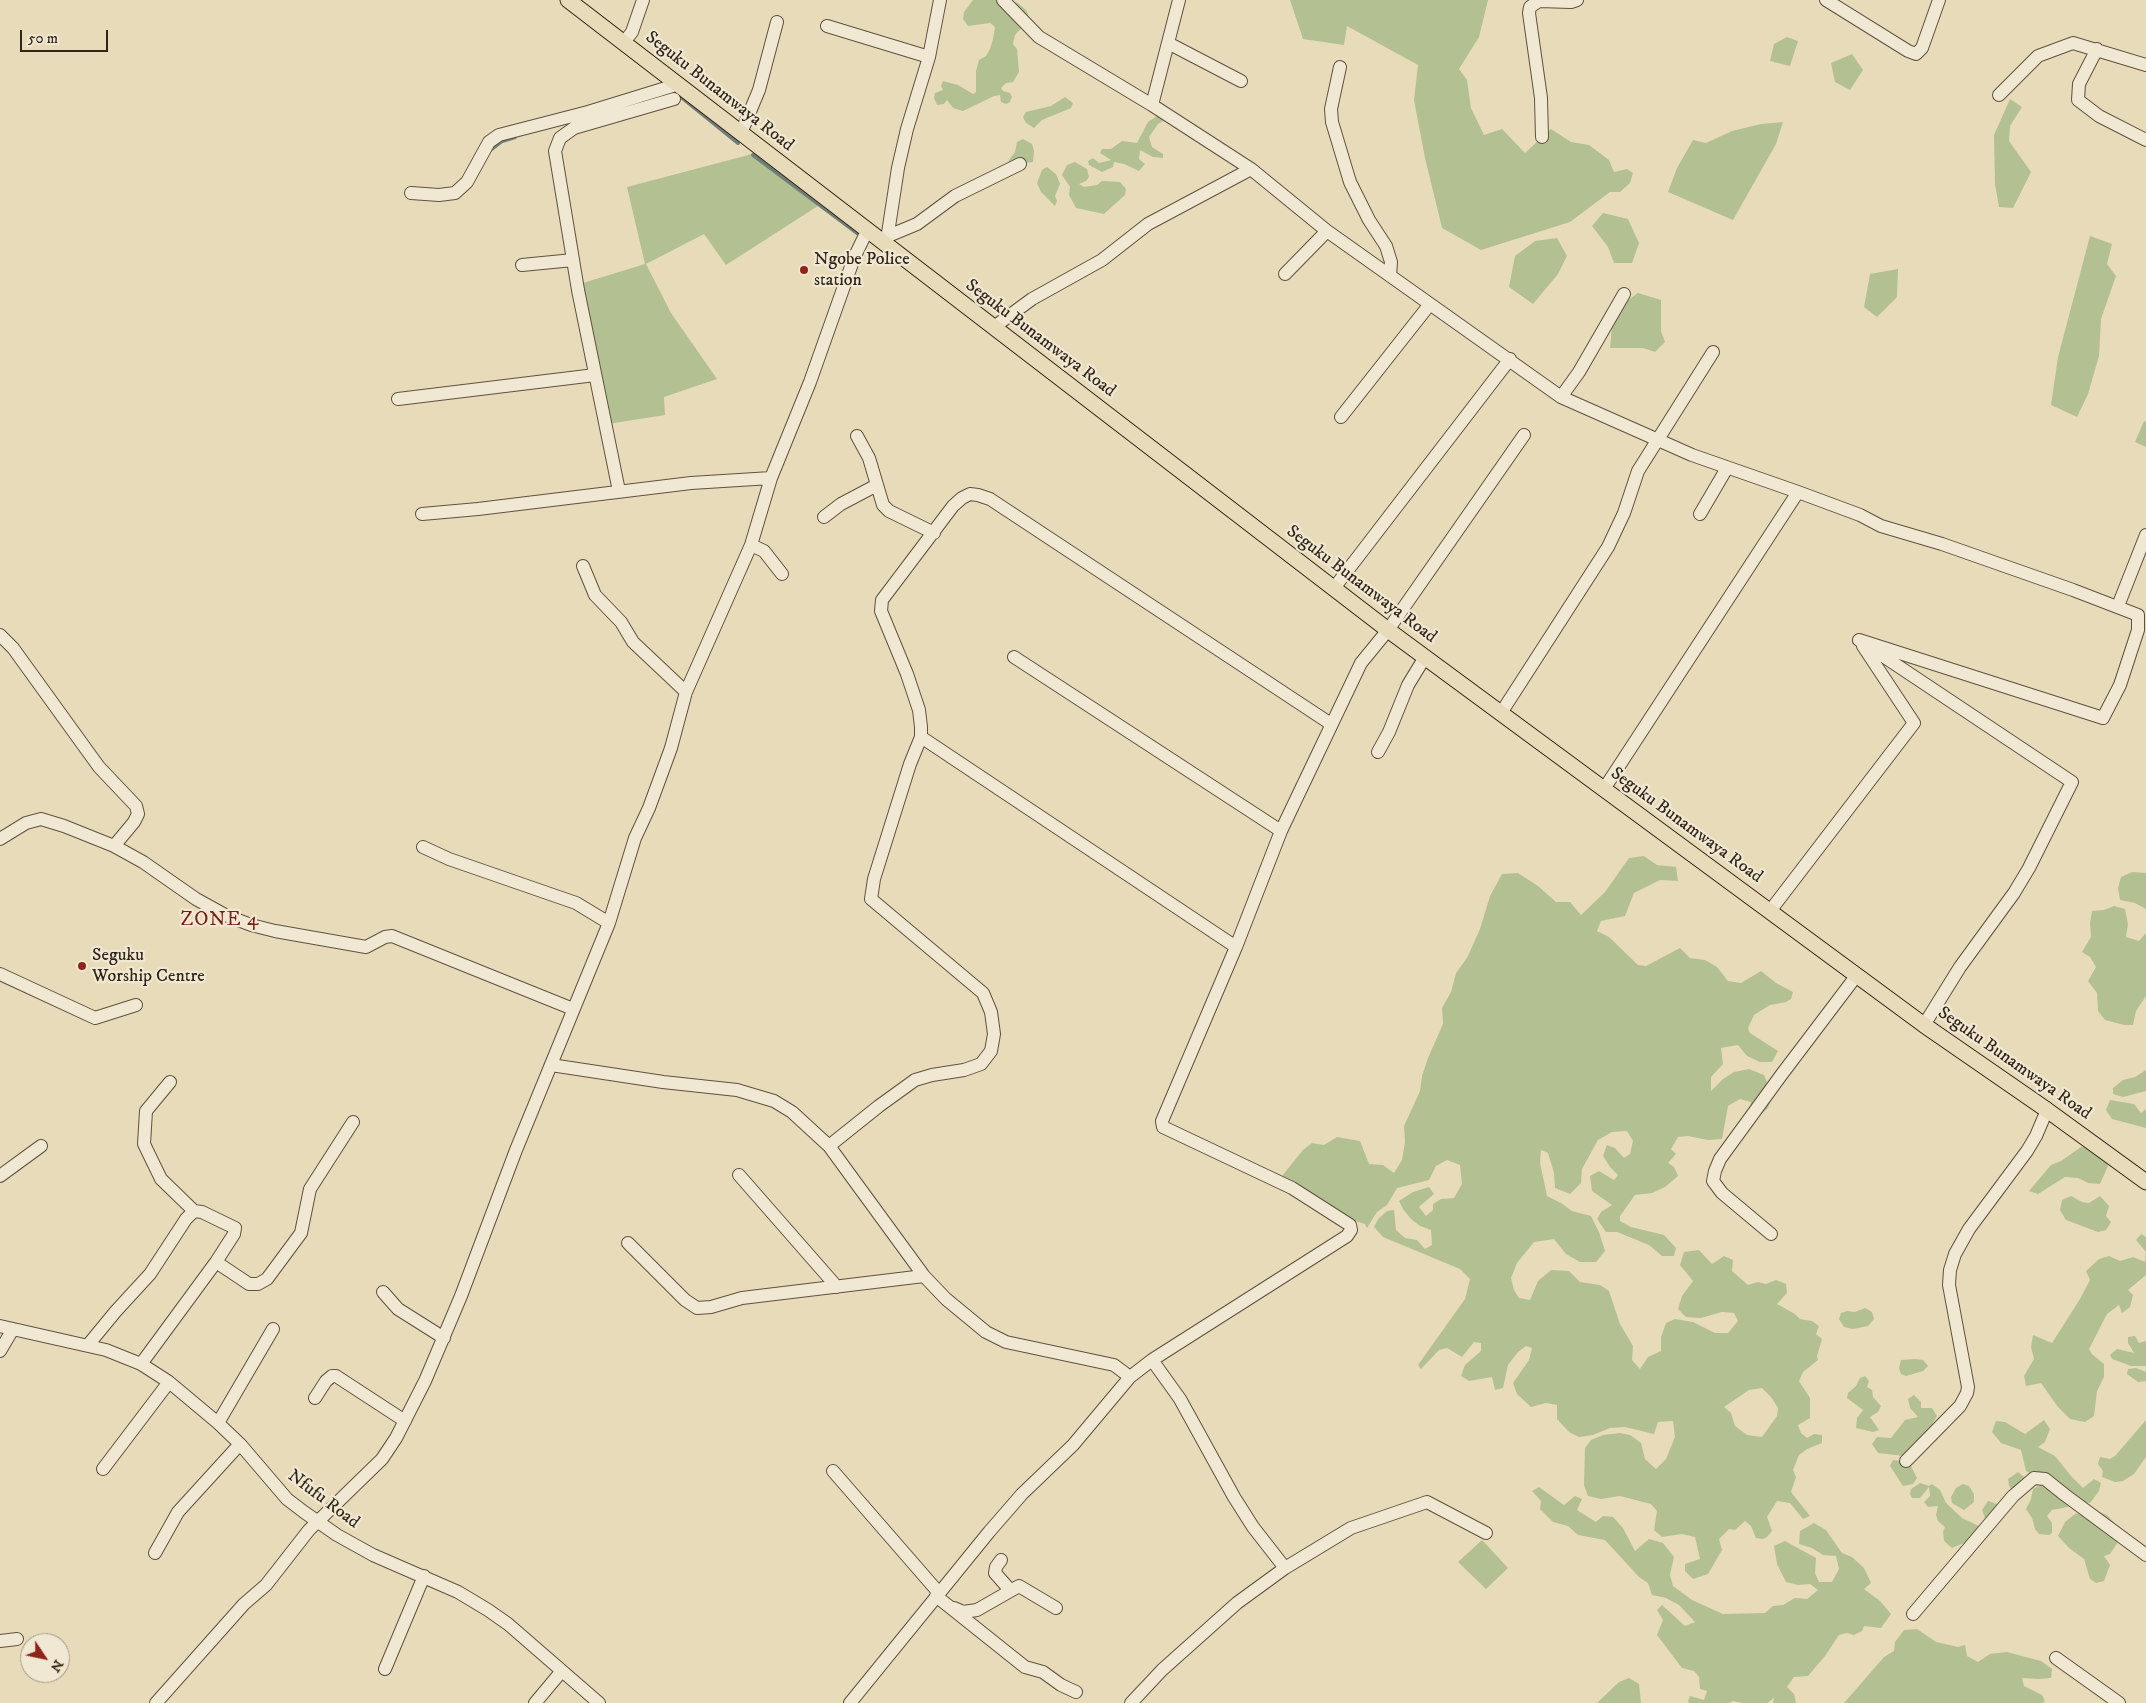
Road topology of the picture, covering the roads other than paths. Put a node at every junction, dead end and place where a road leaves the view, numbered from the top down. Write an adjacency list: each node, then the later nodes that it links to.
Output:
1 (568, 0): 11 (main road, Seguku Bunamwaya Road)
2 (643, 0): 11 (street)
3 (940, 0): 14 (street)
4 (1004, 0): 20 (street)
5 (1179, 0): 12 (street)
6 (1577, 0): 22 (street)
7 (1826, 0): 8 (street)
8 (1939, 0)
9 (777, 22): 21 (street)
10 (827, 26): 14 (street)
11 (624, 42): 18 (main road, Seguku Bunamwaya Road)
12 (1168, 42): 17 (street); 20 (street)
13 (2097, 49): 15 (street); 19 (street); 23 (street)
14 (929, 57): 29 (street)
15 (2146, 65)
16 (1340, 68): 33 (street)
17 (1241, 82)
18 (676, 92): 21 (main road, Seguku Bunamwaya Road); 26 (street); 30 (street)
19 (1999, 95)
20 (1152, 105): 25 (street)
21 (741, 133): 27 (main road, Seguku Bunamwaya Road)
22 (1542, 136)
23 (2146, 140)
24 (1020, 164): 29 (street)
25 (1250, 169): 28 (street); 36 (street)
26 (411, 193)
27 (867, 231): 29 (main road, Seguku Bunamwaya Road); 47 (street)
28 (1327, 231): 32 (street); 33 (street)
29 (887, 241): 36 (main road, Seguku Bunamwaya Road)
30 (573, 260): 31 (street); 39 (street)
31 (522, 265)
32 (1285, 274)
33 (1390, 276): 35 (street)
34 (1624, 294): 40 (street)
35 (1430, 304): 38 (street); 42 (street)
36 (994, 327): 59 (main road, Seguku Bunamwaya Road)
37 (1713, 352): 45 (street)
38 (1510, 359): 40 (street); 59 (street)
39 (595, 375): 41 (street); 49 (street)
40 (1561, 397): 45 (street)
41 (398, 398)
42 (1341, 416)
43 (858, 436): 48 (street)
44 (1524, 436): 61 (street)
45 (1658, 440): 46 (street); 68 (street)
46 (1727, 468): 50 (street); 52 (street)
47 (771, 478): 49 (street); 56 (street)
48 (877, 485): 53 (street); 54 (street)
49 (619, 491): 51 (street)
50 (1798, 492): 60 (street); 72 (street)
51 (422, 514)
52 (1700, 514)
53 (824, 517)
54 (934, 533): 69 (street); 70 (street)
55 (2146, 534): 60 (street)
56 (751, 545): 58 (street); 67 (street)
57 (583, 566): 67 (street)
58 (782, 574)
59 (1334, 588): 61 (main road, Seguku Bunamwaya Road)
60 (2118, 606): 62 (street)
61 (1388, 630): 66 (main road, Seguku Bunamwaya Road); 69 (street)
62 (2142, 631): 64 (street)
63 (0, 635): 75 (street)
64 (1859, 640): 77 (street); 84 (street)
65 (1014, 656): 73 (street)
66 (1425, 658): 68 (main road, Seguku Bunamwaya Road); 71 (street)
67 (686, 692): 78 (street)
68 (1501, 713): 72 (main road, Seguku Bunamwaya Road)
69 (1330, 724): 73 (street)
70 (921, 737): 79 (street); 90 (street)
71 (1378, 752)
72 (1604, 789): 77 (main road, Seguku Bunamwaya Road)
73 (1280, 831): 79 (street)
74 (0, 839): 75 (street)
75 (114, 846): 83 (street)
76 (422, 847): 78 (street)
77 (1770, 911): 81 (main road, Seguku Bunamwaya Road)
78 (609, 923): 83 (street)
79 (1236, 946): 107 (street)
80 (0, 974): 82 (street)
81 (1857, 975): 84 (main road, Seguku Bunamwaya Road); 95 (street)
82 (136, 1005)
83 (574, 1009): 85 (street)
84 (1924, 1025): 87 (main road, Seguku Bunamwaya Road)
85 (551, 1065): 90 (street); 104 (street)
86 (170, 1082): 94 (street)
87 (2048, 1110): 93 (main road, Seguku Bunamwaya Road); 115 (street)
88 (353, 1122): 97 (street)
89 (41, 1146): 92 (street)
90 (829, 1146): 98 (street)
91 (739, 1175): 99 (street)
92 (0, 1176)
93 (2146, 1182)
94 (194, 1211): 97 (street); 105 (street)
95 (1772, 1234)
96 (628, 1243): 99 (street)
97 (216, 1262): 108 (street)
98 (924, 1276): 99 (street); 109 (street)
99 (837, 1287)
100 (383, 1292): 104 (street)
101 (0, 1326): 102 (street, Nfufu Road)
102 (13, 1329): 105 (street, Nfufu Road); 106 (street)
103 (273, 1329): 113 (street)
104 (444, 1338): 112 (street)
105 (88, 1346): 108 (street, Nfufu Road)
106 (0, 1352)
107 (1152, 1360): 109 (street); 123 (street)
108 (141, 1364): 110 (street, Nfufu Road)
109 (1130, 1377): 126 (street)
110 (169, 1382): 113 (street, Nfufu Road); 116 (street)
111 (315, 1398): 112 (street)
112 (405, 1420): 118 (street)
113 (218, 1423): 114 (street, Nfufu Road)
114 (240, 1444): 118 (street, Nfufu Road); 120 (street)
115 (1906, 1461)
116 (103, 1469)
117 (833, 1471): 126 (street)
118 (318, 1521): 124 (street, Nfufu Road); 135 (street)
119 (1486, 1533): 123 (street)
120 (155, 1553)
121 (2146, 1555): 128 (street)
122 (1001, 1560): 125 (street)
123 (1285, 1568): 139 (street)
124 (424, 1576): 132 (street); 133 (street, Nfufu Road)
125 (1010, 1590): 126 (street); 127 (street)
126 (940, 1598): 134 (street); 138 (street)
127 (1056, 1608)
128 (1912, 1614)
129 (18, 1639): 130 (street)
130 (0, 1641)
131 (2056, 1658): 140 (street)
132 (385, 1669)
133 (562, 1672): 136 (street); 137 (street, Nfufu Road)
134 (1076, 1692)
135 (156, 1703)
136 (535, 1703)
137 (599, 1703)
138 (850, 1703)
139 (1132, 1703)
140 (2119, 1703)

